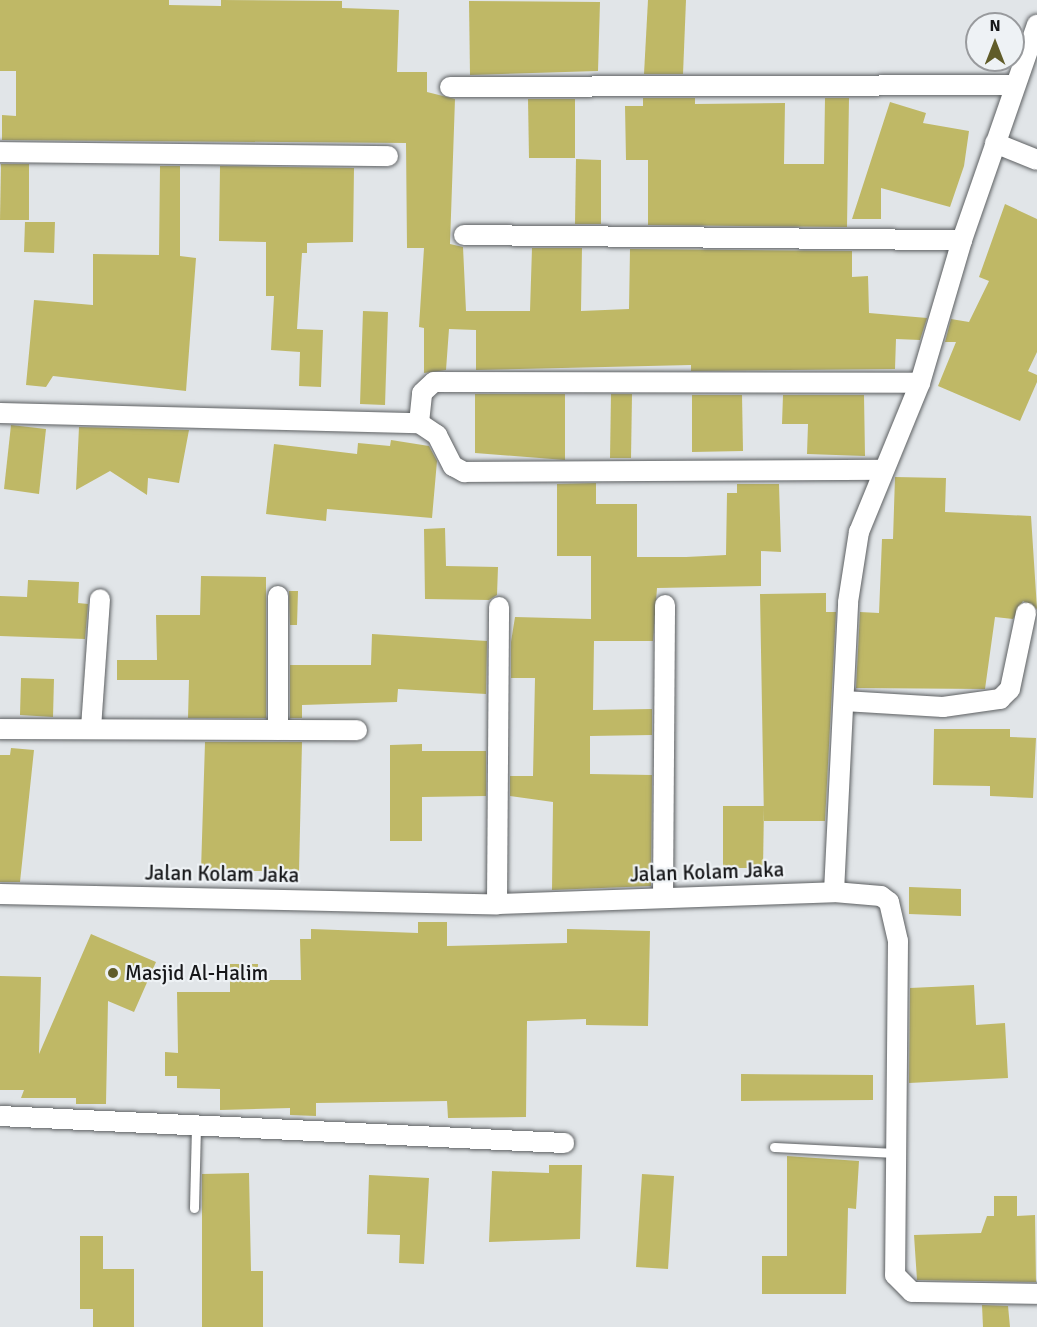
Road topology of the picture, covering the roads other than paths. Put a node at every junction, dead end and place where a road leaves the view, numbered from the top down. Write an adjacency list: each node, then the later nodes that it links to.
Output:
1 (1037, 25): 2 (street)
2 (1015, 85): 3 (street); 4 (street)
3 (450, 87)
4 (995, 143): 7 (street); 9 (street)
5 (0, 152): 6 (street)
6 (388, 156)
7 (1037, 160)
8 (464, 235): 9 (street)
9 (962, 240): 10 (street)
10 (920, 383): 12 (street); 13 (street)
11 (0, 413): 12 (street)
12 (419, 423): 13 (street)
13 (881, 470): 19 (street)
14 (278, 596): 22 (street)
15 (100, 599): 20 (street)
16 (665, 605): 26 (street)
17 (499, 607): 27 (street)
18 (1026, 613): 19 (street)
19 (844, 701): 24 (street)
20 (91, 728): 21 (street); 22 (street)
21 (0, 729)
22 (278, 730): 23 (street)
23 (357, 730)
24 (834, 892): 26 (street, Jalan Kolam Jaka); 32 (street, Jalan Kolam Jaka)
25 (0, 894): 27 (street, Jalan Kolam Jaka)
26 (663, 898): 27 (street, Jalan Kolam Jaka)
27 (497, 904)
28 (0, 1116): 29 (street)
29 (196, 1124): 30 (street); 33 (lane)
30 (564, 1143)
31 (774, 1147): 32 (lane)
32 (896, 1153): 34 (street, Jalan Kolam Jaka)
33 (194, 1208)
34 (1037, 1294)

